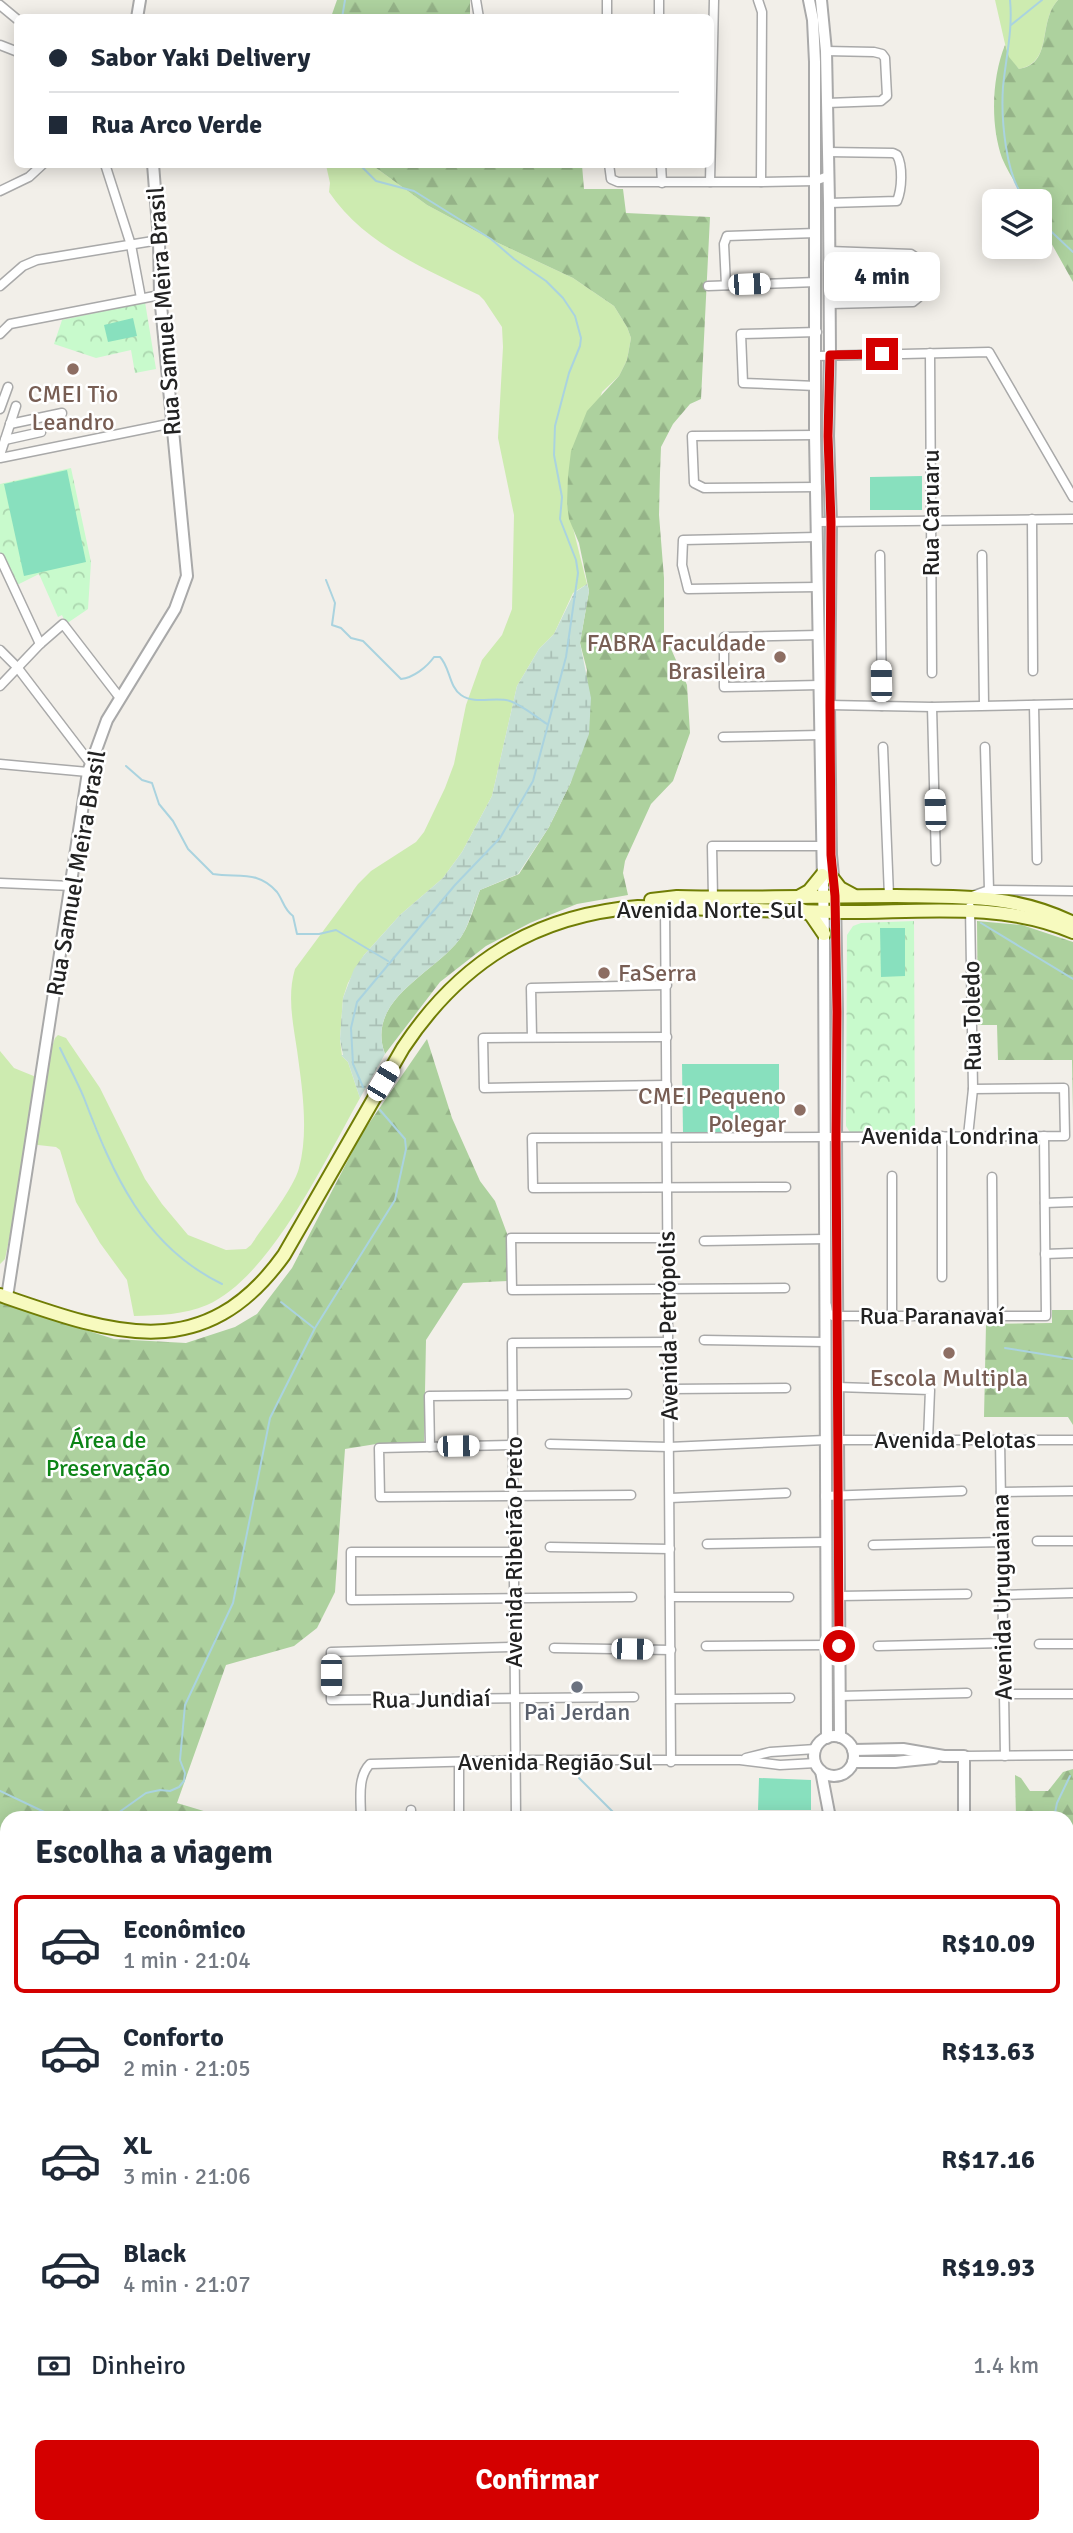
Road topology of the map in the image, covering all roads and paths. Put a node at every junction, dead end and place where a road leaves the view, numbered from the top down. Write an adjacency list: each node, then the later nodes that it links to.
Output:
1 (758, 0): 18 (street)
2 (809, 0): 7 (street)
3 (821, 0): 6 (street)
4 (0, 5): 5 (street)
5 (14, 17)
6 (826, 51): 7 (street); 7 (street)
7 (823, 97): 8 (street); 16 (street)
8 (828, 152): 15 (street); 21 (street)
9 (39, 168): 20 (street)
10 (106, 168): 24 (street)
11 (153, 168): 23 (street, Rua Samuel Meira Brasil)
12 (609, 168): 19 (street)
13 (662, 168): 19 (street)
14 (710, 168): 17 (street)
15 (828, 176): 16 (street); 21 (street)
16 (815, 181): 18 (street); 22 (street)
17 (710, 182): 18 (street); 19 (street)
18 (761, 182)
19 (662, 183)
20 (0, 191)
21 (829, 203): 25 (street)
22 (816, 233): 26 (street); 28 (street)
23 (159, 240): 24 (street); 30 (street, Rua Samuel Meira Brasil)
24 (131, 245): 29 (street); 31 (street)
25 (829, 251): 32 (street); 32 (street)
26 (816, 282): 28 (street); 33 (street)
27 (708, 285): 28 (street)
28 (726, 285)
29 (0, 286)
30 (160, 295): 31 (street); 43 (street, Rua Samuel Meira Brasil)
31 (141, 298): 34 (street)
32 (830, 304): 36 (street)
33 (817, 332): 37 (street); 38 (street)
34 (0, 334)
35 (930, 354): 36 (street); 50 (street); 53 (street, Rua Caruaru)
36 (830, 355): 37 (street); 55 (street)
37 (817, 356): 38 (street)
38 (816, 386): 46 (street)
39 (8, 387): 41 (street)
40 (16, 406): 44 (street)
41 (0, 409)
42 (62, 413): 44 (street)
43 (173, 423): 48 (street); 69 (street, Rua Samuel Meira Brasil)
44 (10, 424): 47 (street)
45 (41, 432): 47 (street)
46 (815, 435): 49 (street); 49 (street)
47 (5, 440): 48 (street)
48 (0, 456)
49 (817, 487): 54 (street)
50 (1073, 497)
51 (1032, 519): 52 (street); 53 (street); 65 (street)
52 (1073, 519)
53 (930, 520): 55 (street); 66 (street, Rua Caruaru)
54 (818, 522): 55 (street); 56 (street)
55 (831, 522): 71 (street)
56 (817, 537): 60 (street); 60 (street)
57 (880, 555): 74 (street)
58 (982, 555): 72 (street)
59 (0, 558): 62 (street)
60 (818, 587): 61 (street)
61 (819, 635): 67 (street); 67 (street)
62 (40, 643): 64 (street); 69 (street)
63 (0, 650): 64 (street)
64 (18, 667): 68 (street); 81 (street)
65 (1033, 671)
66 (932, 673)
67 (820, 685): 76 (street)
68 (0, 686)
69 (120, 698): 81 (street, Rua Samuel Meira Brasil)
70 (1073, 704): 73 (street)
71 (830, 705): 74 (street); 85 (street)
72 (984, 705): 73 (street); 75 (street)
73 (1034, 705): 83 (street)
74 (882, 706): 75 (street)
75 (932, 707): 84 (street)
76 (820, 735): 77 (street); 82 (street)
77 (723, 737)
78 (883, 747): 91 (street)
79 (985, 747): 88 (street)
80 (0, 764): 81 (street)
81 (90, 768): 87 (street, Rua Samuel Meira Brasil)
82 (821, 846): 85 (street); 95 (street)
83 (1037, 860)
84 (936, 861)
85 (828, 877): 90 (main road); 93 (street); 96 (main road)
86 (0, 883): 87 (street)
87 (72, 886): 133 (street, Rua Samuel Meira Brasil)
88 (989, 890): 89 (street); 94 (street)
89 (1073, 891)
90 (857, 896): 91 (main road, Avenida Norte-Sul); 93 (main road, Avenida Norte-Sul)
91 (889, 896): 94 (main road, Avenida Norte-Sul)
92 (677, 897): 95 (main road, Avenida Norte-Sul); 97 (street); 133 (main road, Avenida Norte-Sul)
93 (829, 897): 96 (main road, Avenida Norte-Sul); 98 (street)
94 (969, 897): 99 (street, Rua Toledo); 101 (main road, Avenida Norte-Sul)
95 (713, 898): 96 (main road, Avenida Norte-Sul)
96 (800, 903): 97 (main road, Avenida Norte-Sul); 98 (main road, Avenida Norte-Sul); 104 (main road)
97 (665, 907): 105 (street, Avenida Petrópolis); 133 (main road, Avenida Norte-Sul)
98 (830, 911): 100 (main road, Avenida Norte-Sul); 102 (street); 104 (street)
99 (970, 911): 100 (main road, Avenida Norte-Sul); 103 (main road, Avenida Norte-Sul); 113 (street, Rua Toledo)
100 (855, 912): 102 (main road)
101 (1073, 922)
102 (835, 926): 107 (street)
103 (1073, 932)
104 (824, 934): 106 (street)
105 (667, 985): 110 (street); 111 (street, Avenida Petrópolis)
106 (823, 989): 107 (street); 108 (street)
107 (837, 989): 109 (street)
108 (822, 1012): 109 (street); 118 (street)
109 (837, 1012): 118 (street)
110 (532, 1037): 111 (street); 112 (street)
111 (667, 1037): 112 (street, Avenida Petrópolis)
112 (667, 1085): 114 (street, Avenida Petrópolis)
113 (973, 1089): 116 (street, Rua Toledo); 117 (street, Avenida Londrina)
114 (667, 1136): 118 (street, Avenida Londrina); 121 (street, Avenida Petrópolis); 121 (street, Avenida Londrina)
115 (942, 1136): 116 (street, Avenida Londrina); 118 (street, Avenida Londrina); 130 (street)
116 (968, 1136): 117 (street, Avenida Londrina)
117 (1044, 1136): 124 (street)
118 (830, 1137): 126 (street); 135 (street)
119 (892, 1176): 137 (street)
120 (992, 1177): 136 (street)
121 (667, 1187): 122 (street); 125 (street, Avenida Petrópolis)
122 (786, 1187)
123 (1073, 1202): 124 (street)
124 (1045, 1203): 128 (street)
125 (667, 1238): 132 (street, Avenida Petrópolis); 132 (street)
126 (825, 1239): 127 (street); 134 (street)
127 (704, 1241)
128 (1045, 1254): 129 (street); 136 (street, Rua Paranavaí)
129 (1073, 1254)
130 (942, 1277)
131 (785, 1288): 132 (street)
132 (667, 1289): 139 (street, Avenida Petrópolis)
133 (3, 1290)
134 (826, 1303): 135 (street, Rua Paranavaí); 140 (street)
135 (837, 1315): 137 (street, Rua Paranavaí); 142 (street)
136 (993, 1316): 137 (street, Rua Paranavaí)
137 (892, 1317)
138 (704, 1340): 140 (street)
139 (667, 1342): 145 (street, Avenida Petrópolis); 146 (street, Avenida Ribeirão Preto)
140 (826, 1342): 141 (street)
141 (826, 1354): 142 (street); 149 (street)
142 (837, 1364): 143 (street)
143 (837, 1387): 150 (street); 151 (street)
144 (786, 1388): 145 (street)
145 (669, 1389): 156 (street, Avenida Petrópolis)
146 (513, 1394): 147 (street); 154 (street, Avenida Ribeirão Preto); 155 (street)
147 (627, 1394)
148 (1000, 1439): 151 (street, Avenida Pelotas); 152 (street, Avenida Pelotas); 160 (street, Avenida Uruguaiana)
149 (825, 1440): 156 (street); 162 (street)
150 (838, 1440): 151 (street, Avenida Pelotas); 163 (street)
151 (928, 1440)
152 (1073, 1440)
153 (550, 1444): 156 (street)
154 (513, 1445): 155 (street); 164 (street, Avenida Ribeirão Preto)
155 (430, 1447): 164 (street)
156 (670, 1447): 165 (street, Avenida Petrópolis)
157 (962, 1491): 163 (street)
158 (1073, 1491): 160 (street)
159 (786, 1493): 165 (street)
160 (1001, 1493): 169 (street, Avenida Uruguaiana)
161 (631, 1495): 164 (street)
162 (825, 1496): 163 (street); 168 (street)
163 (838, 1496): 178 (street)
164 (514, 1497): 174 (street, Avenida Ribeirão Preto)
165 (670, 1498): 173 (street, Avenida Petrópolis)
166 (1037, 1541): 167 (street)
167 (1073, 1541)
168 (826, 1542): 170 (street); 186 (street)
169 (1002, 1542): 171 (street); 177 (street, Avenida Uruguaiana)
170 (707, 1545)
171 (873, 1545)
172 (550, 1547): 173 (street)
173 (670, 1549): 181 (street, Avenida Petrópolis)
174 (514, 1552): 179 (street, Avenida Ribeirão Preto); 179 (street)
175 (1073, 1593): 177 (street)
176 (967, 1594): 178 (street)
177 (1002, 1595): 183 (street, Avenida Uruguaiana)
178 (839, 1596): 195 (street)
179 (515, 1597): 180 (street); 189 (street, Avenida Ribeirão Preto)
180 (632, 1597)
181 (670, 1597): 182 (street); 191 (street, Avenida Petrópolis)
182 (789, 1597)
183 (1003, 1643): 188 (street); 194 (street, Avenida Uruguaiana)
184 (1039, 1644): 185 (street)
185 (1073, 1644)
186 (827, 1645): 187 (street); 201 (street)
187 (706, 1646)
188 (877, 1646)
189 (514, 1647): 197 (street, Avenida Ribeirão Preto); 197 (street, Rua Jundiaí)
190 (554, 1648): 191 (street)
191 (671, 1650): 199 (street, Avenida Petrópolis)
192 (967, 1693): 195 (street)
193 (1073, 1694): 194 (street)
194 (1003, 1695): 207 (street, Avenida Uruguaiana)
195 (839, 1696): 200 (street)
196 (634, 1697): 197 (street)
197 (515, 1698): 208 (street, Avenida Ribeirão Preto)
198 (790, 1698): 199 (street)
199 (671, 1699): 211 (street, Avenida Petrópolis)
200 (840, 1737): 201 (street); 203 (street)
201 (827, 1738): 202 (street)
202 (816, 1749): 209 (street, Avenida Região Sul); 213 (street)
203 (853, 1750): 205 (street); 212 (street)
204 (1073, 1755): 207 (street)
205 (944, 1756): 206 (street); 212 (street)
206 (964, 1756): 207 (street); 220 (street)
207 (1005, 1756)
208 (515, 1760): 210 (street, Avenida Região Sul); 211 (street, Avenida Região Sul); 218 (street, Avenida Ribeirão Preto)
209 (740, 1760): 211 (street, Avenida Região Sul); 213 (street, Avenida Região Sul)
210 (459, 1762): 216 (street, Avenida Região Sul); 217 (street)
211 (671, 1762)
212 (853, 1762): 214 (street)
213 (819, 1767): 214 (street); 215 (street)
214 (835, 1776): 215 (street)
215 (828, 1802): 219 (street)
216 (361, 1811)
217 (459, 1811)
218 (516, 1811)
219 (829, 1811)
220 (964, 1811)

